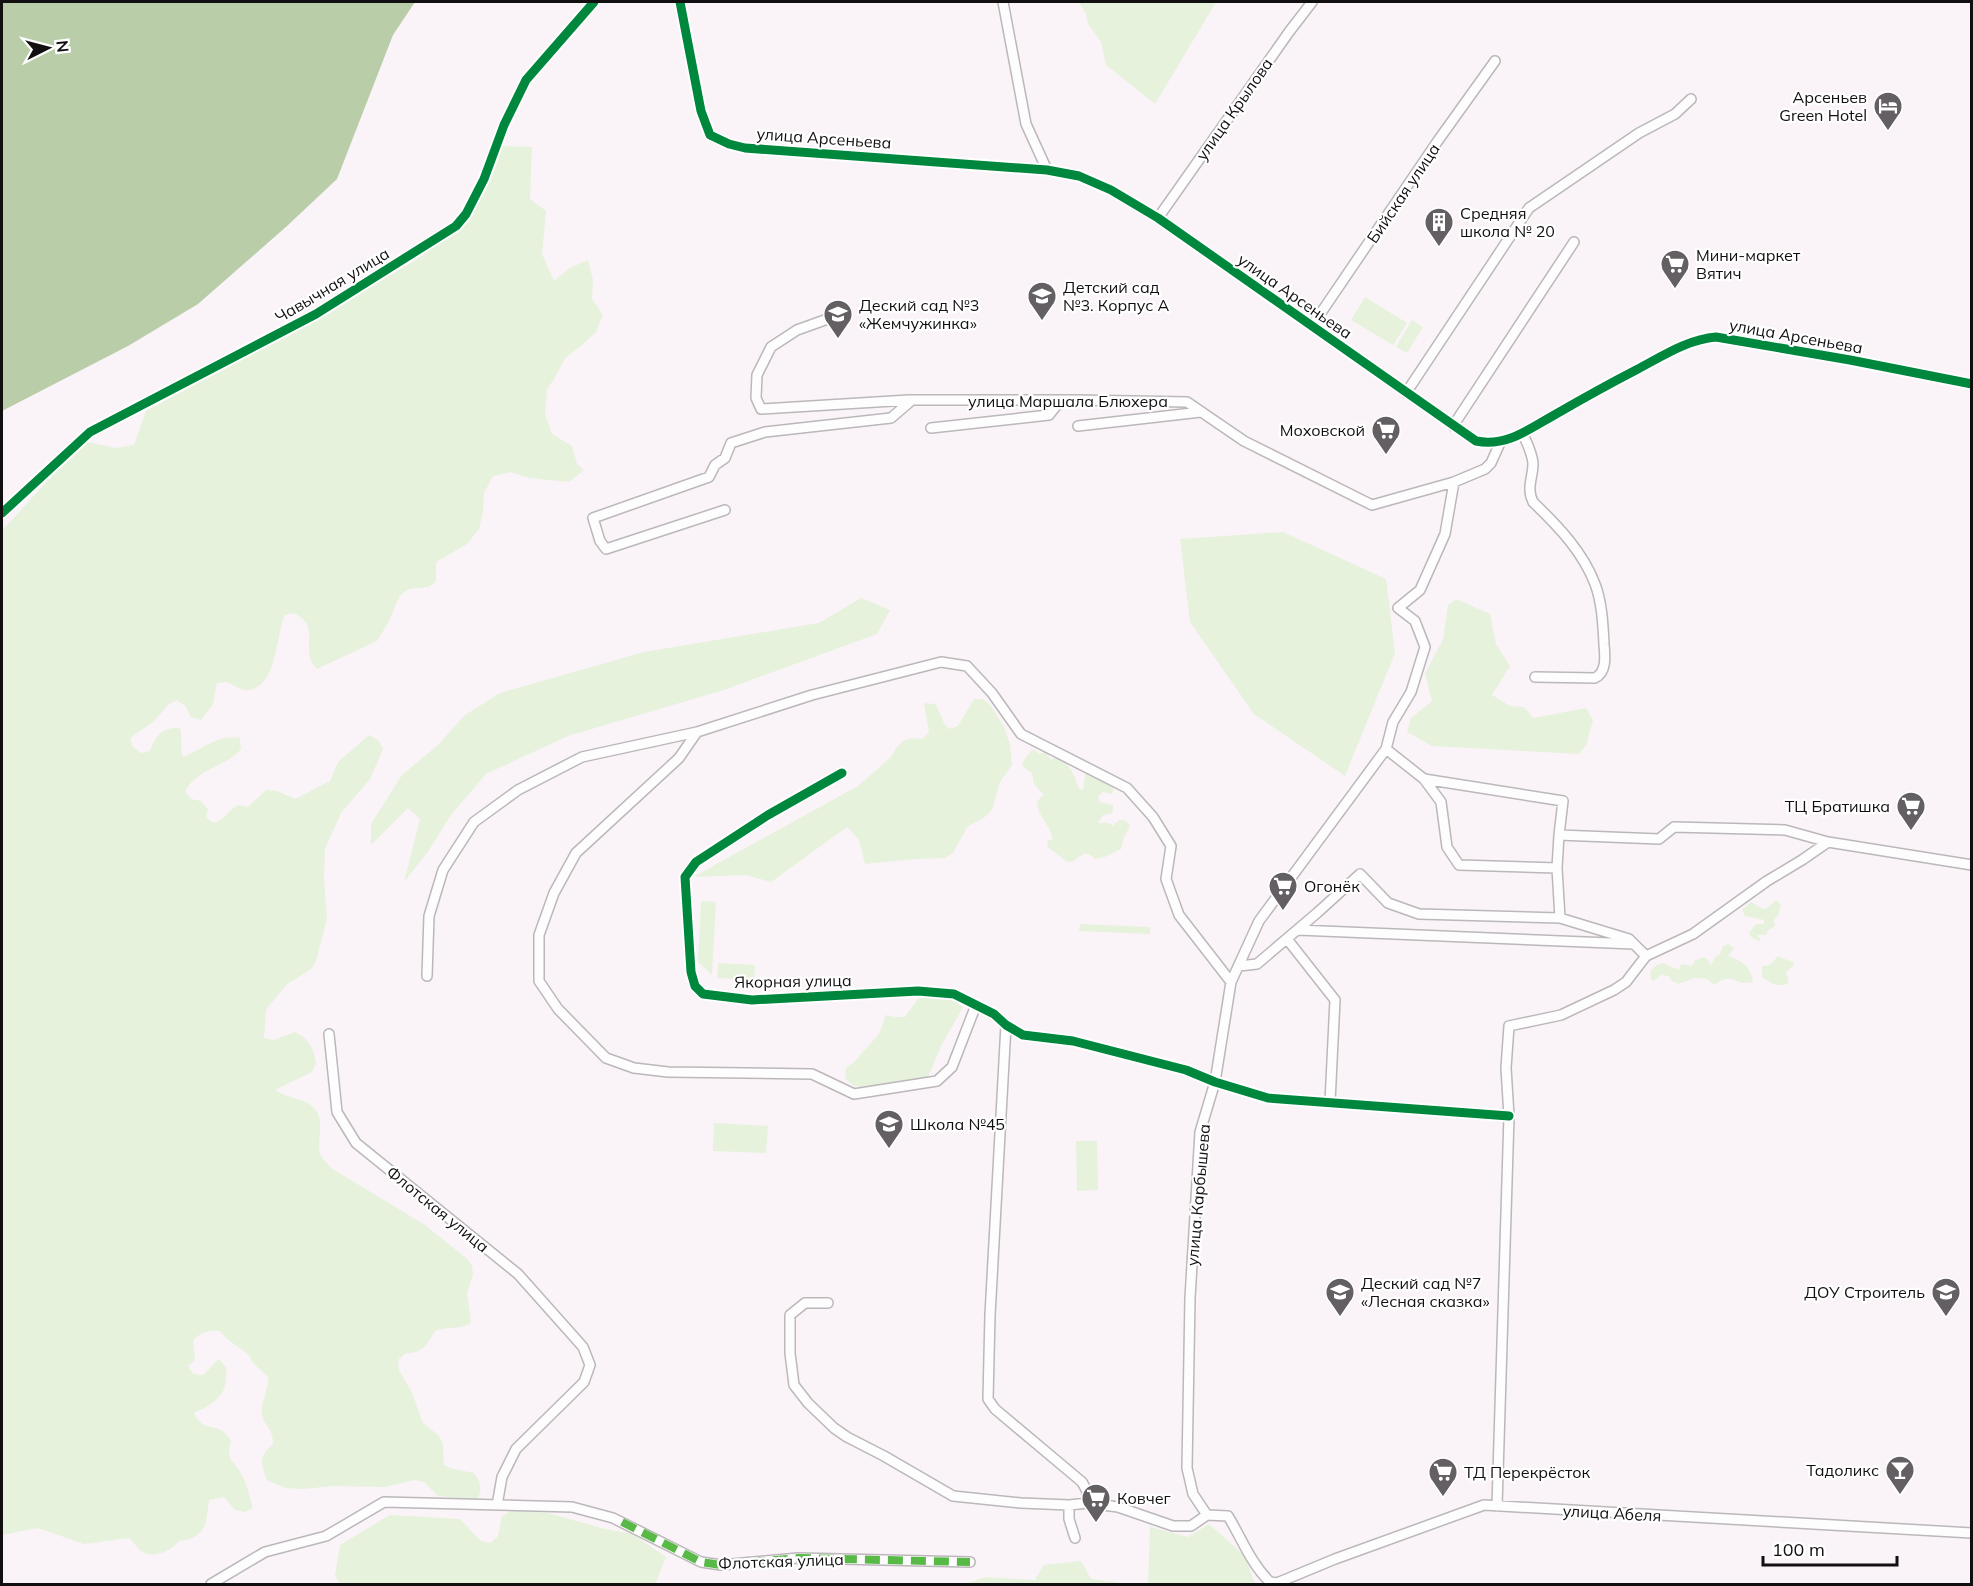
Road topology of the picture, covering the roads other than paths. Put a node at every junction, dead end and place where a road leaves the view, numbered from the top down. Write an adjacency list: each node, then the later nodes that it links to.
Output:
1 (594, 2): 24 (street, Чавычная улица)
2 (680, 2): 7 (street, улица Арсеньева)
3 (1003, 2): 7 (street)
4 (1312, 2): 8 (street, улица Крылова)
5 (1495, 61): 11 (street, Бийская улица)
6 (1691, 99): 13 (street)
7 (1047, 170): 8 (street, улица Арсеньева)
8 (1158, 218): 11 (street, улица Арсеньева)
9 (1574, 242): 18 (street)
10 (836, 316): 14 (street, улица Маршала Блюхера)
11 (1312, 326): 13 (street, улица Арсеньева)
12 (1971, 384): 20 (street, улица Арсеньева)
13 (1406, 393): 18 (street, улица Арсеньева)
14 (912, 400): 15 (street, улица Маршала Блюхера); 23 (street)
15 (1061, 400): 16 (street, улица Маршала Блюхера); 19 (street)
16 (1201, 411): 17 (street); 22 (street, улица Маршала Блюхера)
17 (1078, 426)
18 (1453, 426): 21 (street, улица Арсеньева)
19 (931, 428)
20 (1523, 434): 21 (street, улица Арсеньева); 25 (street)
21 (1500, 442): 22 (street, улица Маршала Блюхера)
22 (1454, 482): 27 (street)
23 (725, 510)
24 (2, 513)
25 (1535, 677)
26 (697, 732): 40 (street); 41 (street); 42 (street)
27 (1386, 749): 29 (street); 39 (street, улица Карбышева)
28 (842, 772): 42 (street, Якорная улица)
29 (1424, 778): 30 (street); 33 (street)
30 (1559, 836): 31 (street); 33 (street)
31 (1828, 842): 32 (street); 38 (street)
32 (1971, 865)
33 (1557, 868): 34 (street)
34 (1560, 918): 35 (street); 37 (street)
35 (1298, 930): 36 (street); 37 (street)
36 (1287, 939): 39 (street); 46 (street)
37 (1634, 944): 38 (street)
38 (1646, 956): 47 (street)
39 (1239, 966): 41 (street, улица Карбышева)
40 (427, 976)
41 (1231, 982): 45 (street, улица Карбышева)
42 (976, 1005): 43 (street, Якорная улица)
43 (1006, 1025): 45 (street, Якорная улица); 49 (street)
44 (328, 1034): 50 (street, Флотская улица)
45 (1215, 1082): 46 (street, Якорная улица); 53 (street, улица Карбышева)
46 (1330, 1102): 47 (street, Якорная улица)
47 (1509, 1116): 52 (street)
48 (828, 1303): 51 (street)
49 (1088, 1503): 51 (street); 53 (street)
50 (497, 1505): 56 (street, Флотская улица); 58 (street, Флотская улица)
51 (1069, 1505): 55 (street)
52 (1497, 1506): 54 (street, улица Абеля); 57 (street, улица Абеля)
53 (1207, 1515): 57 (street)
54 (1971, 1533)
55 (1075, 1538)
56 (970, 1562)
57 (1269, 1583)
58 (211, 1584)

